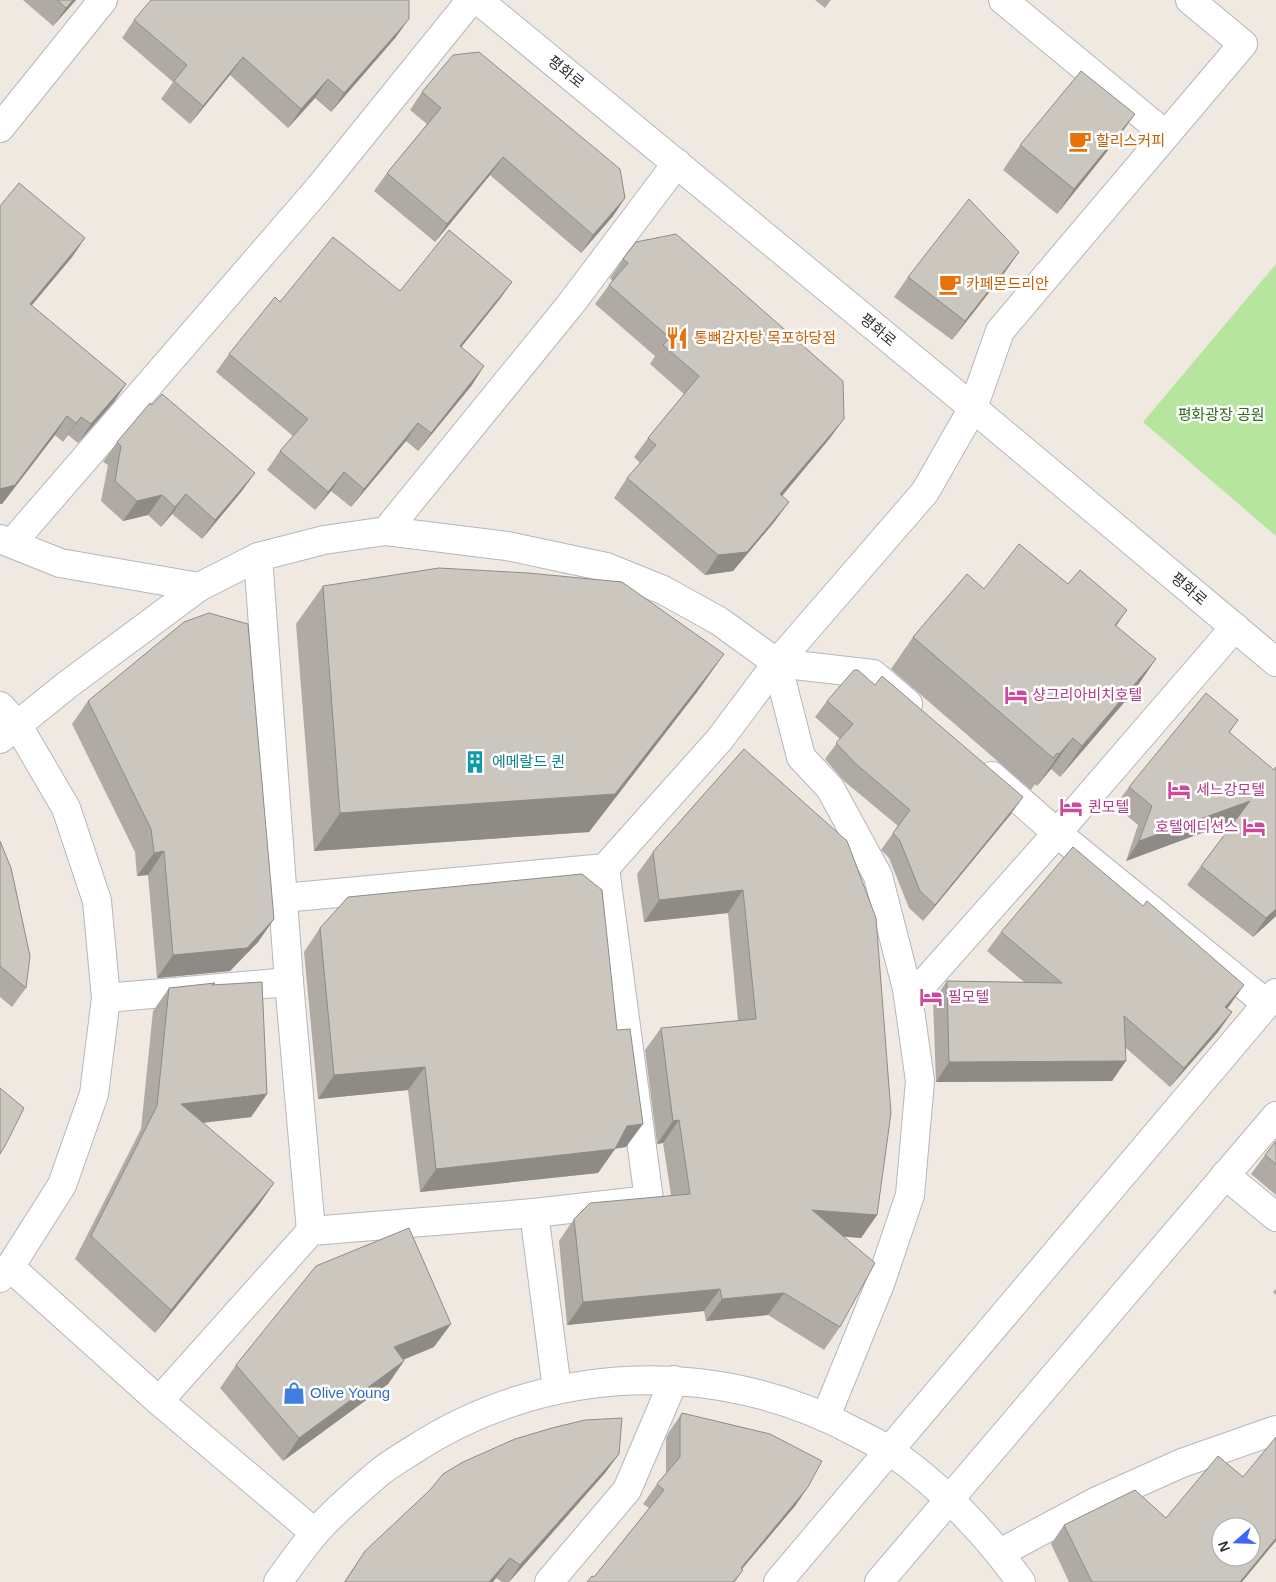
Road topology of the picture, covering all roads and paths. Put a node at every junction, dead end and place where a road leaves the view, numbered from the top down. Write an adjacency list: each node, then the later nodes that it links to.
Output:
1 (103, 0): 6 (street)
2 (471, 0): 11 (street)
3 (478, 0): 8 (street, 평화로)
4 (1003, 0): 7 (street)
5 (1190, 0): 7 (street)
6 (0, 128)
7 (1165, 134): 9 (street)
8 (677, 163): 9 (street, 평화로); 10 (street)
9 (973, 408): 14 (street, 평화로); 16 (street)
10 (386, 531): 12 (street); 16 (street)
11 (6, 541): 13 (street)
12 (258, 558): 13 (street); 22 (street)
13 (199, 588): 18 (street)
14 (1235, 627): 15 (street, 평화로); 20 (street)
15 (1276, 662)
16 (777, 663): 17 (street); 21 (street); 26 (street)
17 (924, 718)
18 (6, 723): 24 (street)
19 (976, 763): 20 (street)
20 (1057, 833): 25 (street); 26 (street)
21 (605, 868): 22 (street); 29 (street)
22 (283, 898): 23 (street)
23 (288, 982): 24 (street); 31 (street)
24 (106, 998): 32 (street)
25 (1272, 998): 38 (street)
26 (909, 1000): 36 (street)
27 (1276, 1116): 28 (street)
28 (1225, 1175): 30 (street); 39 (street)
29 (534, 1212): 31 (street); 34 (street)
30 (1276, 1217)
31 (311, 1231): 35 (street)
32 (5, 1272): 35 (street)
33 (674, 1380): 34 (street); 36 (street); 43 (street)
34 (557, 1389): 40 (street)
35 (159, 1401): 40 (street)
36 (826, 1416): 38 (street)
37 (1275, 1432): 41 (street)
38 (890, 1450): 39 (street); 44 (street)
39 (950, 1498): 41 (street); 45 (street)
40 (315, 1533): 42 (street)
41 (1000, 1553): 46 (street)
42 (278, 1582)
43 (549, 1582)
44 (778, 1582)
45 (879, 1582)
46 (1021, 1582)

